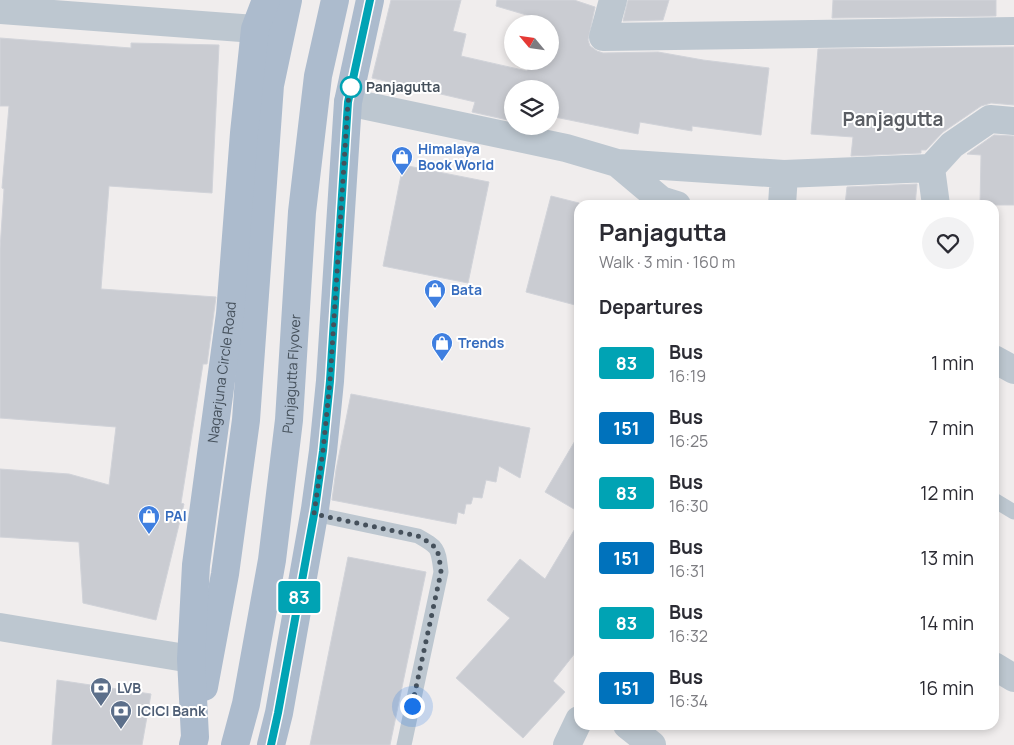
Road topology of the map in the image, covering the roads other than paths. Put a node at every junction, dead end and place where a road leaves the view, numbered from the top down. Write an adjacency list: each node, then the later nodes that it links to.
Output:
1 (266, 0): 7 (main road, Nagarjuna Circle Road)
2 (288, 0): 28 (main road)
3 (335, 0): 29 (main road, Punjagutta Flyover)
4 (370, 0): 9 (main road)
5 (613, 0): 8 (street)
6 (0, 10): 7 (street)
7 (255, 28): 23 (main road, Nagarjuna Circle Road)
8 (1014, 31)
9 (348, 102): 11 (street); 21 (main road)
10 (1014, 121): 12 (street)
11 (617, 163): 13 (street); 14 (street)
12 (932, 168): 13 (street); 16 (street)
13 (784, 174): 15 (street)
14 (661, 200)
15 (782, 200)
16 (935, 200)
17 (999, 362): 18 (street)
18 (1014, 370)
19 (999, 503): 20 (lane)
20 (1014, 512)
21 (314, 514): 30 (main road); 31 (lane)
22 (0, 627): 23 (street)
23 (191, 659): 28 (main road, Nagarjuna Circle Road)
24 (999, 669): 25 (street)
25 (1014, 678)
26 (574, 730): 32 (street)
27 (633, 730): 33 (street)
28 (194, 741)
29 (235, 745)
30 (271, 745)
31 (404, 745)
32 (566, 745)
33 (652, 745)

